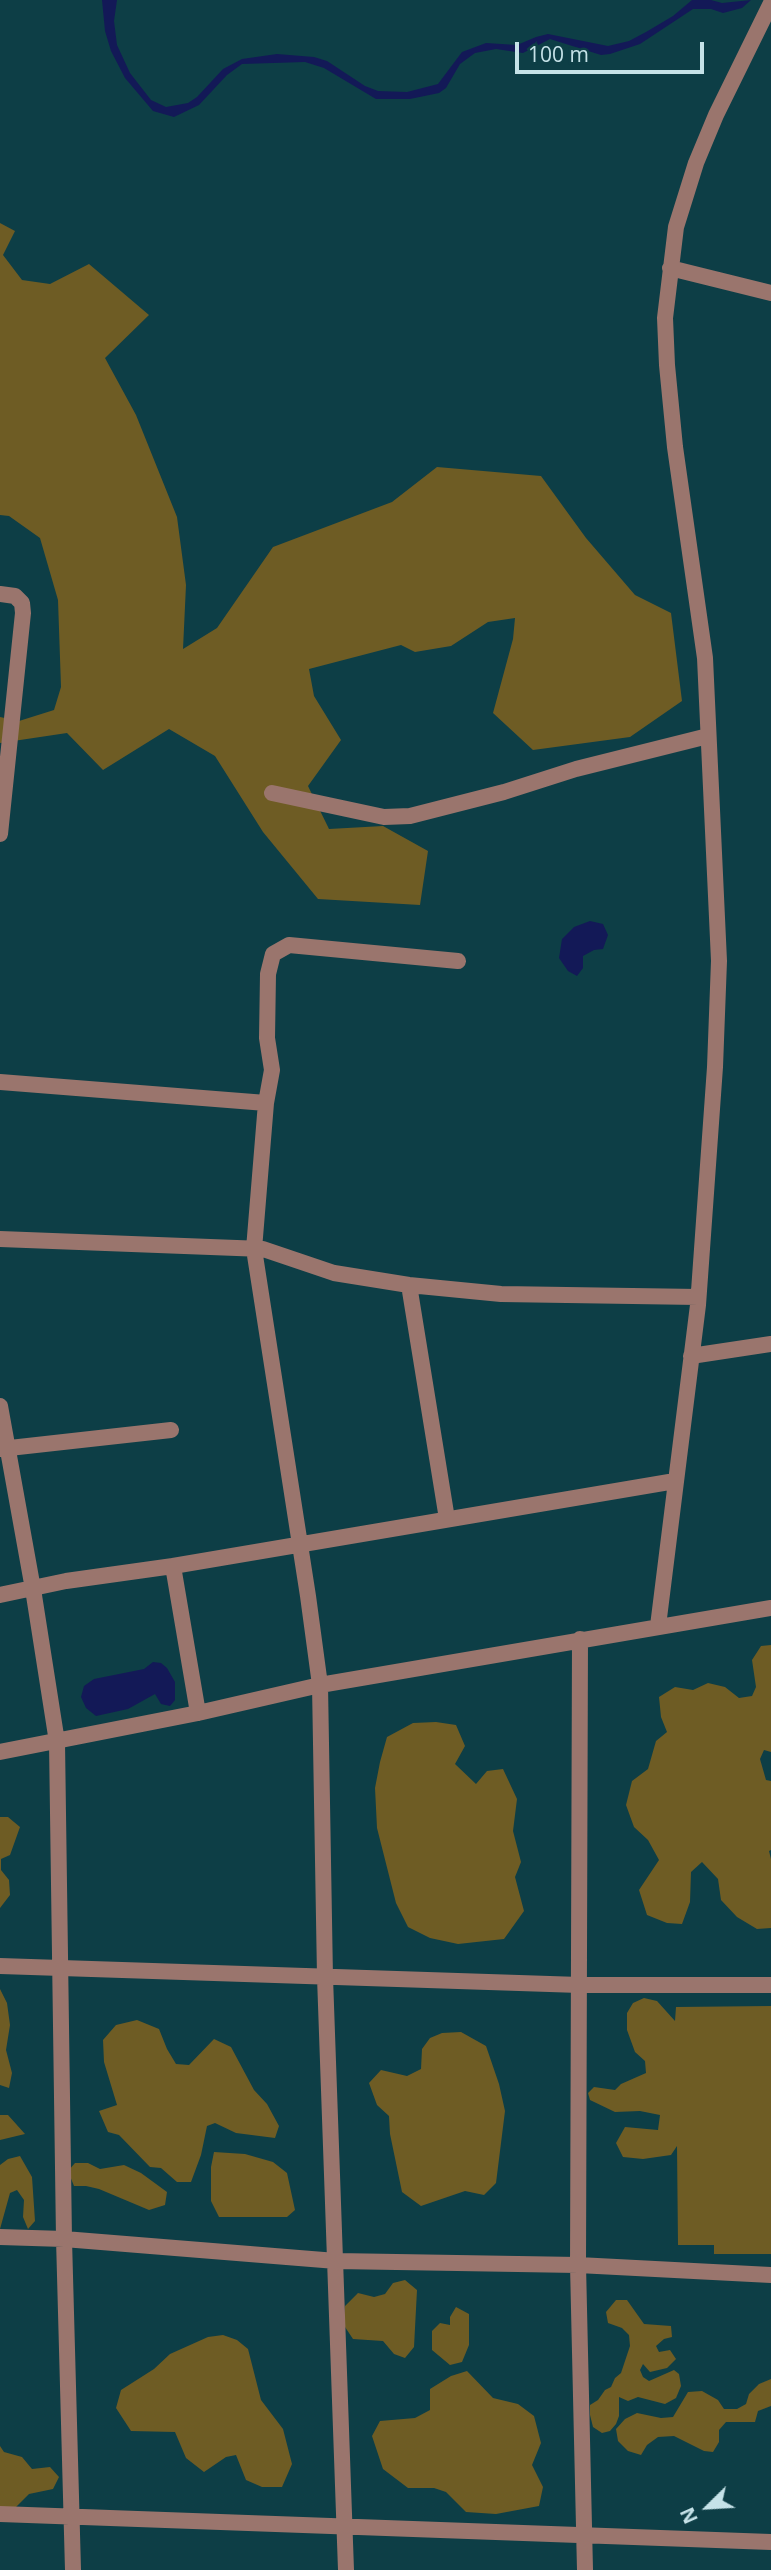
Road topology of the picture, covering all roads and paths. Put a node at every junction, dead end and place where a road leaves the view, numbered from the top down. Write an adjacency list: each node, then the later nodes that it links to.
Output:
1 (771, 3): 2 (street)
2 (670, 268): 3 (street); 6 (street)
3 (771, 293)
4 (0, 594): 5 (street)
5 (6, 735): 8 (street)
6 (708, 736): 7 (street); 15 (street)
7 (272, 793)
8 (0, 834)
9 (458, 961): 11 (street)
10 (0, 1082): 11 (street)
11 (266, 1103): 13 (street)
12 (0, 1239): 13 (street)
13 (254, 1249): 14 (street); 23 (street)
14 (409, 1285): 15 (street); 22 (street)
15 (698, 1297): 17 (street)
16 (771, 1344): 17 (street)
17 (691, 1356): 21 (street)
18 (0, 1406): 20 (street)
19 (171, 1430): 20 (street)
20 (4, 1448): 25 (street)
21 (675, 1481): 22 (street); 28 (street)
22 (447, 1519): 23 (street)
23 (300, 1545): 24 (street); 30 (street)
24 (173, 1566): 25 (street); 31 (street)
25 (33, 1589): 26 (street); 32 (street)
26 (0, 1595)
27 (771, 1608): 28 (street)
28 (658, 1626): 29 (street)
29 (580, 1639): 30 (street); 37 (street)
30 (320, 1685): 31 (street); 36 (street)
31 (198, 1713): 32 (street)
32 (57, 1742): 33 (street); 35 (street)
33 (0, 1752)
34 (0, 1966): 35 (street)
35 (61, 1969): 36 (street); 40 (street)
36 (325, 1977): 37 (street); 41 (street)
37 (580, 1985): 38 (street); 42 (street)
38 (771, 1985)
39 (0, 2237): 40 (street)
40 (64, 2239): 41 (street); 45 (street)
41 (336, 2261): 42 (street); 46 (street)
42 (578, 2265): 43 (street); 47 (street)
43 (771, 2275)
44 (0, 2515): 45 (street)
45 (71, 2516): 46 (street); 49 (street)
46 (344, 2526): 47 (street); 50 (street)
47 (584, 2536): 48 (street); 51 (street)
48 (771, 2542)
49 (73, 2570)
50 (346, 2570)
51 (585, 2570)

